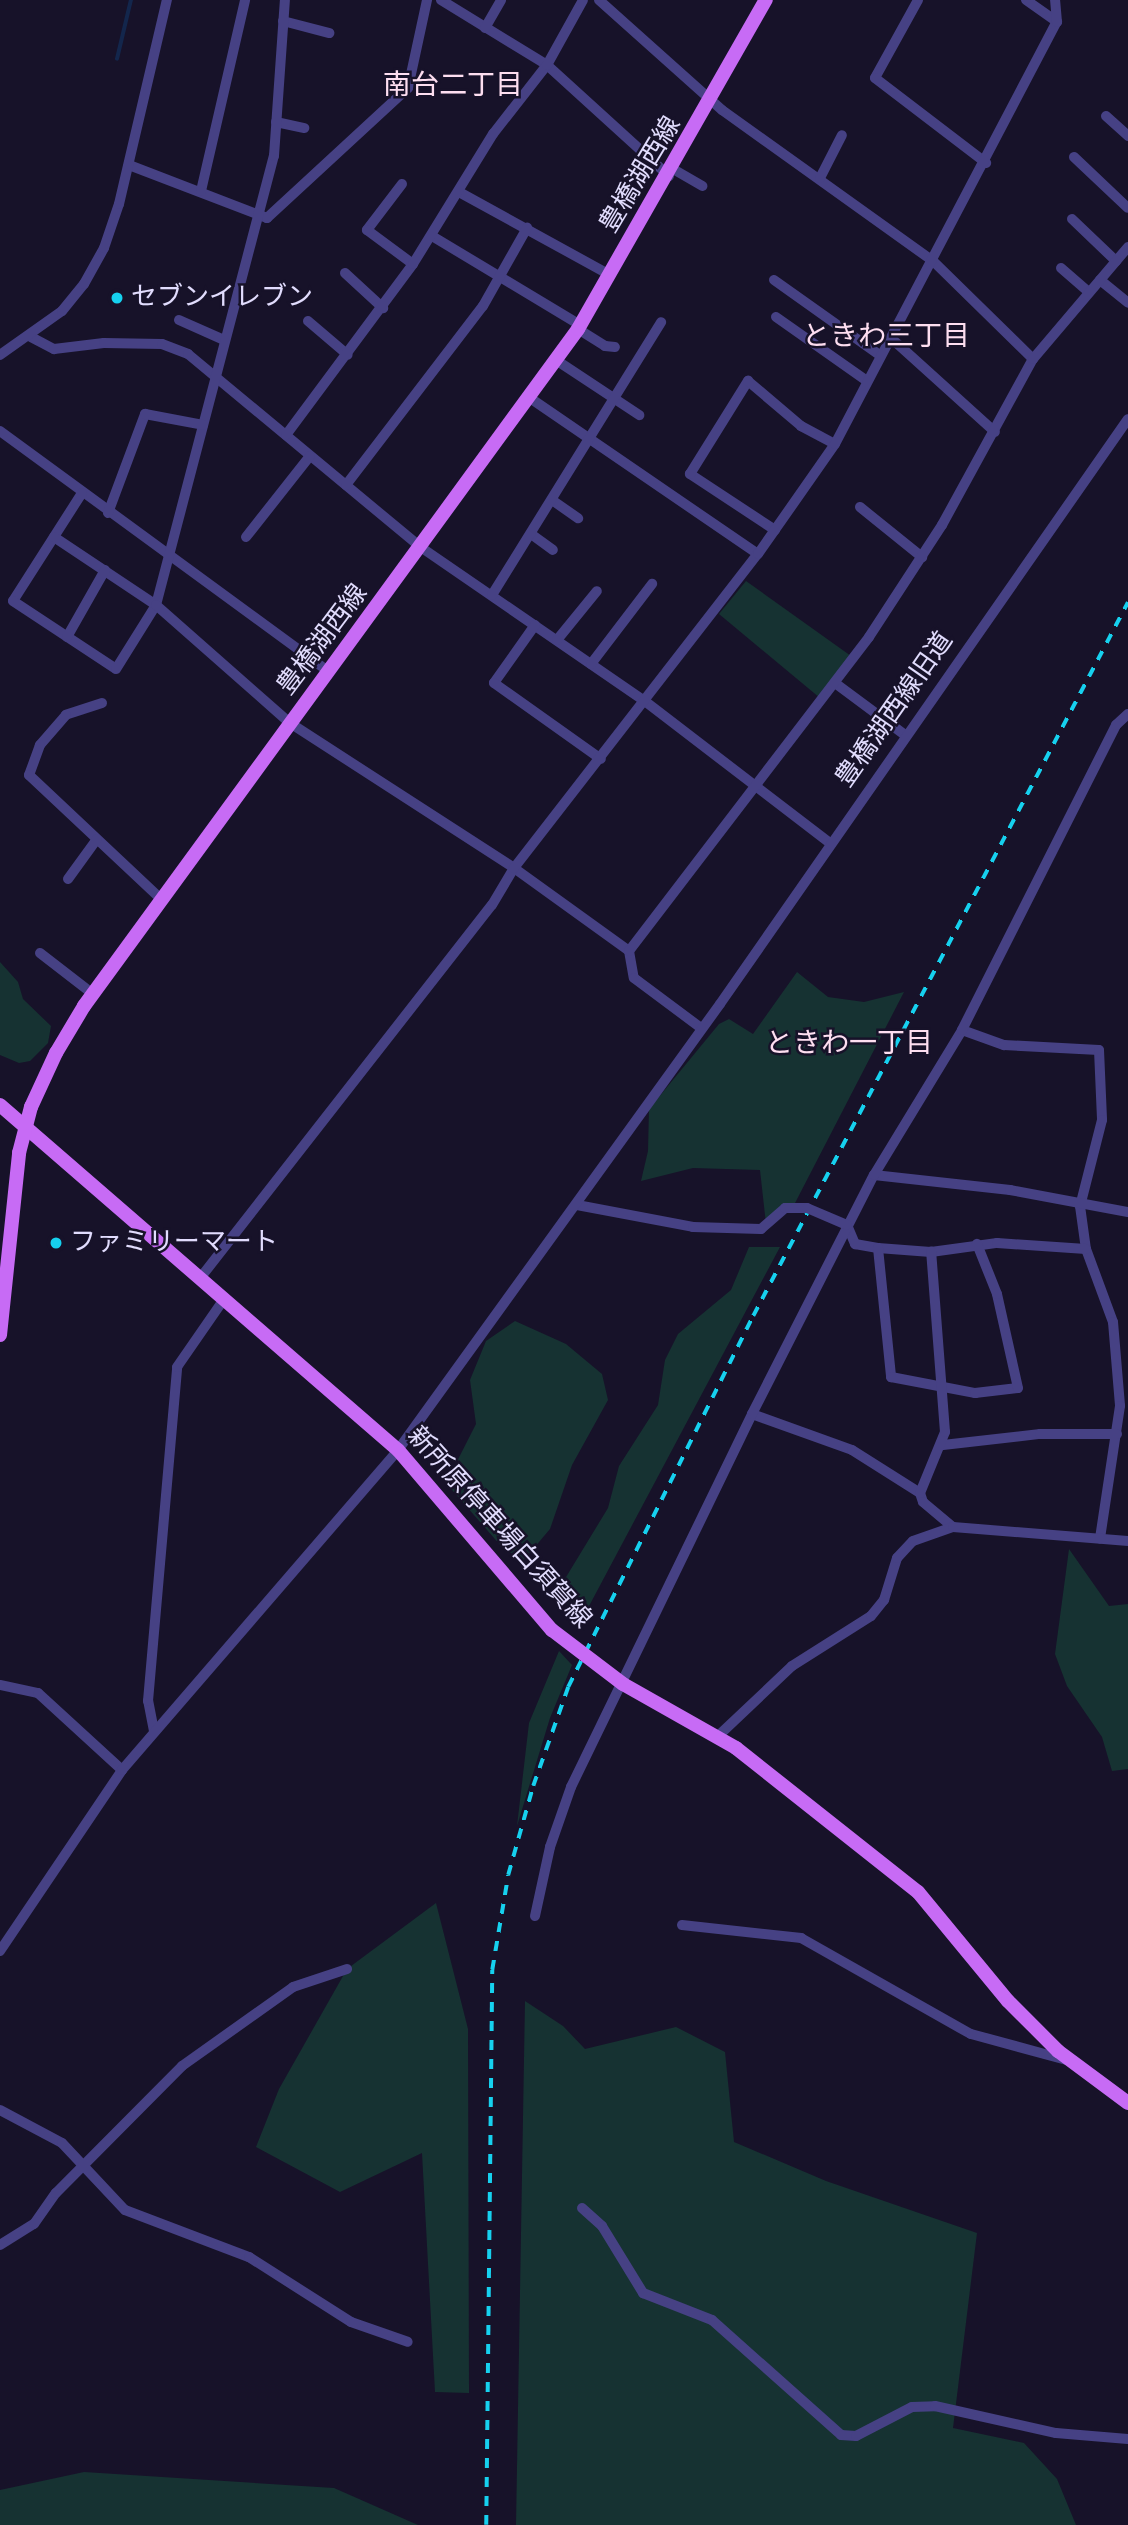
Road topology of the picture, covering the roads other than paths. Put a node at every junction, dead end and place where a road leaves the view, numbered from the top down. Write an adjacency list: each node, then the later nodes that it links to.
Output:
1 (167, 0): 26 (street)
2 (245, 0): 31 (street)
3 (285, 0): 13 (street)
4 (427, 0): 34 (street)
5 (441, 0): 15 (street)
6 (501, 0): 15 (street)
7 (583, 0): 17 (street)
8 (598, 0): 18 (street)
9 (766, 0): 18 (main road, 豊橋湖西線)
10 (918, 0): 25 (street)
11 (1026, 0): 14 (street)
12 (1055, 0): 14 (street)
13 (283, 21): 16 (street); 20 (street)
14 (1057, 22): 25 (street)
15 (485, 28): 17 (street)
16 (329, 33)
17 (547, 65): 27 (street); 32 (street)
18 (712, 101): 27 (main road, 豊橋湖西線); 28 (street)
19 (1106, 116): 23 (street)
20 (276, 122): 21 (street); 34 (street)
21 (304, 128)
22 (842, 135): 28 (street)
23 (1128, 136)
24 (1074, 157): 33 (street)
25 (986, 163): 39 (street)
26 (129, 164): 31 (street); 56 (street)
27 (671, 172): 30 (street); 44 (main road, 豊橋湖西線)
28 (820, 178): 39 (street)
29 (401, 184): 41 (street)
30 (703, 186)
31 (201, 191): 34 (street)
32 (459, 192): 36 (street); 37 (street)
33 (1128, 208)
34 (257, 213): 58 (street)
35 (1072, 219): 40 (street)
36 (527, 228): 44 (street); 45 (street)
37 (432, 236): 41 (street); 45 (street)
38 (1128, 247): 40 (street)
39 (933, 261): 57 (street); 63 (street)
40 (1116, 261): 47 (street)
41 (413, 264): 50 (street)
42 (1061, 268): 48 (street)
43 (345, 273): 50 (street)
44 (610, 275): 55 (main road, 豊橋湖西線)
45 (499, 276): 55 (street); 78 (street)
46 (774, 280): 62 (street)
47 (1100, 280): 48 (street); 49 (street)
48 (1089, 292): 63 (street)
49 (1128, 303)
50 (383, 308): 61 (street)
51 (776, 317): 66 (street)
52 (179, 320): 58 (street)
53 (308, 321): 61 (street)
54 (661, 322): 68 (street)
55 (579, 327): 59 (street); 64 (main road, 豊橋湖西線)
56 (31, 337): 60 (street); 65 (street)
57 (891, 338): 62 (street); 73 (street)
58 (225, 340): 65 (street)
59 (615, 347)
60 (0, 355)
61 (348, 355): 74 (street)
62 (881, 356): 66 (street)
63 (1033, 359): 73 (street)
64 (556, 360): 67 (main road, 豊橋湖西線); 68 (street)
65 (217, 375): 71 (street); 74 (street)
66 (867, 381): 76 (street)
67 (530, 398): 75 (street); 88 (main road, 豊橋湖西線)
68 (616, 400): 69 (street); 75 (street)
69 (639, 415)
70 (1128, 419): 108 (street, 豊橋湖西線旧道)
71 (203, 425): 82 (street); 90 (street)
72 (0, 431): 79 (street)
73 (995, 432): 92 (street)
74 (286, 435): 77 (street)
75 (592, 438): 80 (street); 91 (street)
76 (835, 444): 84 (street); 84 (street)
77 (310, 456): 78 (street); 87 (street)
78 (346, 485): 88 (street)
79 (82, 494): 82 (street); 86 (street)
80 (552, 500): 83 (street); 85 (street)
81 (860, 507): 92 (street)
82 (108, 513): 90 (street)
83 (578, 518)
84 (775, 530): 91 (street)
85 (531, 534): 89 (street); 96 (street)
86 (54, 537): 93 (street); 99 (street)
87 (246, 537)
88 (422, 548): 96 (street); 102 (main road, 豊橋湖西線)
89 (552, 550)
90 (168, 553): 97 (street); 102 (street)
91 (758, 554): 104 (street)
92 (922, 557): 103 (street)
93 (104, 570): 97 (street); 99 (street)
94 (652, 584): 101 (street)
95 (597, 591): 100 (street)
96 (492, 595): 98 (street)
97 (156, 605): 99 (street); 107 (street)
98 (535, 625): 100 (street); 109 (street)
99 (67, 637)
100 (557, 640): 101 (street)
101 (591, 664): 104 (street)
102 (329, 672): 107 (main road, 豊橋湖西線)
103 (835, 683): 108 (street); 110 (street)
104 (646, 702): 109 (street); 110 (street)
105 (102, 704): 111 (street)
106 (1128, 714): 120 (street)
107 (290, 723): 113 (street); 115 (main road, 豊橋湖西線)
108 (905, 735): 112 (street, 豊橋湖西線旧道)
109 (601, 759): 113 (street)
110 (756, 788): 112 (street); 116 (street)
111 (97, 839): 114 (street); 115 (street)
112 (831, 844): 119 (street, 豊橋湖西線旧道)
113 (514, 868): 116 (street); 132 (street)
114 (68, 879)
115 (162, 900): 118 (main road, 豊橋湖西線)
116 (629, 951): 119 (street)
117 (40, 953): 118 (street)
118 (93, 994): 122 (main road, 豊橋湖西線)
119 (701, 1028): 124 (street, 豊橋湖西線旧道)
120 (962, 1030): 123 (street); 125 (street)
121 (0, 1105): 122 (main road, 新所原停車場白須賀線)
122 (25, 1126): 132 (main road, 新所原停車場白須賀線); 134 (main road, 豊橋湖西線)
123 (874, 1175): 125 (street); 127 (street)
124 (577, 1205): 127 (street, bridge); 139 (street, 豊橋湖西線旧道)
125 (1080, 1206): 126 (street); 130 (street)
126 (1128, 1212)
127 (847, 1225): 129 (street); 136 (street)
128 (977, 1244): 130 (street); 131 (street); 135 (street)
129 (878, 1248): 131 (street); 135 (street)
130 (1086, 1249): 137 (street)
131 (931, 1252): 135 (street)
132 (201, 1277): 133 (main road, 新所原停車場白須賀線)
133 (224, 1298): 139 (main road, 新所原停車場白須賀線); 146 (street)
134 (0, 1335)
135 (942, 1389): 138 (street)
136 (752, 1414): 140 (street); 144 (street)
137 (1117, 1434): 138 (street); 142 (street)
138 (943, 1446): 140 (street)
139 (398, 1450): 144 (main road, 新所原停車場白須賀線, bridge); 146 (street, 豊橋湖西線旧道)
140 (920, 1493): 141 (street)
141 (953, 1528): 142 (street); 147 (street)
142 (1100, 1538): 143 (street)
143 (1128, 1541)
144 (623, 1684): 147 (main road, 新所原停車場白須賀線); 149 (street)
145 (0, 1685): 148 (street)
146 (154, 1731): 148 (street, 豊橋湖西線旧道)
147 (716, 1737): 153 (main road, 新所原停車場白須賀線)
148 (122, 1770): 151 (street, 豊橋湖西線旧道)
149 (535, 1916)
150 (682, 1925): 153 (street)
151 (0, 1951)
152 (347, 1969): 156 (street)
153 (1076, 2062): 154 (main road, 新所原停車場白須賀線)
154 (1128, 2103)
155 (0, 2110): 156 (street)
156 (85, 2167): 158 (street); 159 (street)
157 (582, 2208): 160 (street)
158 (0, 2245)
159 (408, 2342)
160 (1128, 2439)

